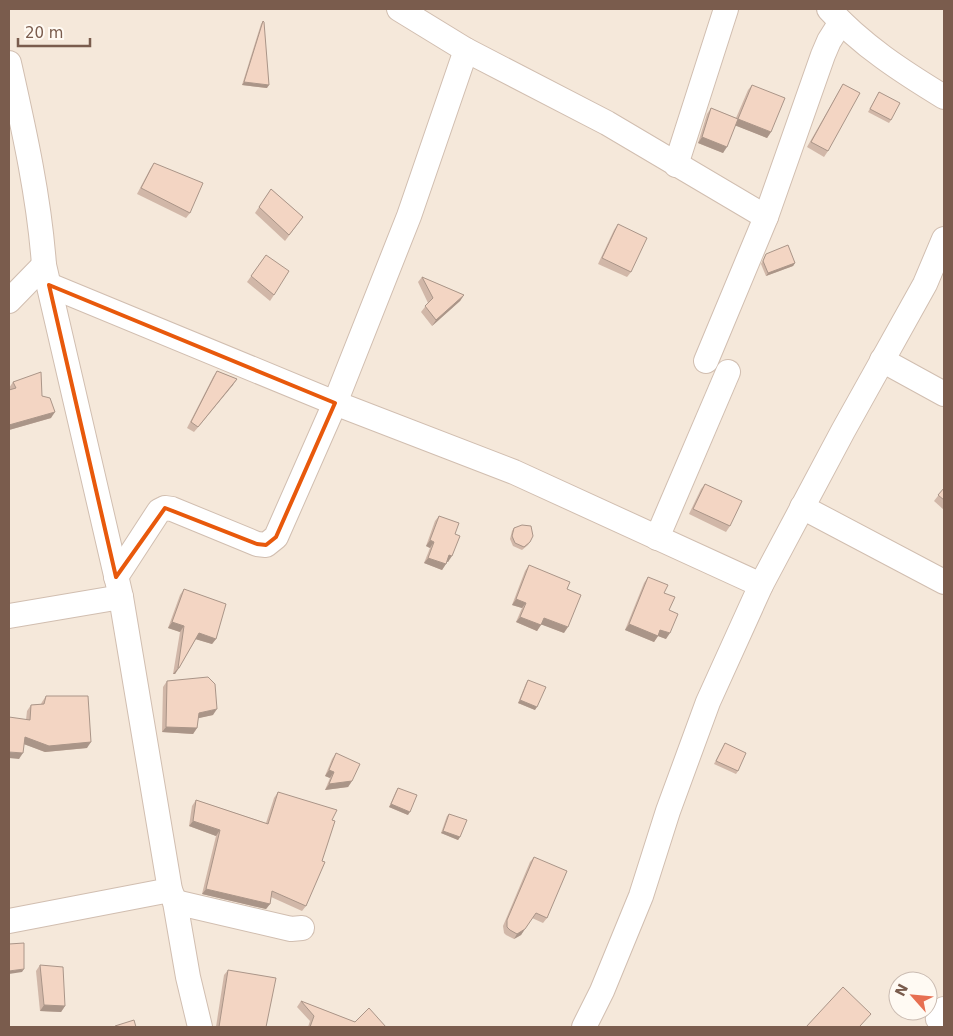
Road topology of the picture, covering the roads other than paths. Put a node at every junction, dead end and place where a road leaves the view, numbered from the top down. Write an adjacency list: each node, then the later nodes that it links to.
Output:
1 (399, 9): 4 (street)
2 (726, 9): 7 (street)
3 (835, 16): 6 (street); 8 (street)
4 (466, 50): 7 (street); 16 (street)
5 (9, 63): 10 (street)
6 (944, 97)
7 (676, 165): 8 (street)
8 (766, 217): 13 (street)
9 (944, 239): 12 (street)
10 (47, 275): 11 (street); 16 (street); 21 (street)
11 (9, 301)
12 (882, 360): 15 (street); 17 (street)
13 (706, 361)
14 (728, 372): 18 (street)
15 (944, 394)
16 (335, 403): 18 (street); 21 (street)
17 (802, 507): 19 (street); 20 (street)
18 (657, 538): 20 (street)
19 (944, 582)
20 (761, 585): 28 (street)
21 (119, 587): 22 (street); 23 (street)
22 (9, 616)
23 (172, 896): 24 (street); 25 (street); 27 (street)
24 (9, 921)
25 (302, 928)
26 (944, 1009): 29 (street)
27 (200, 1027)
28 (584, 1027)
29 (944, 1027)

